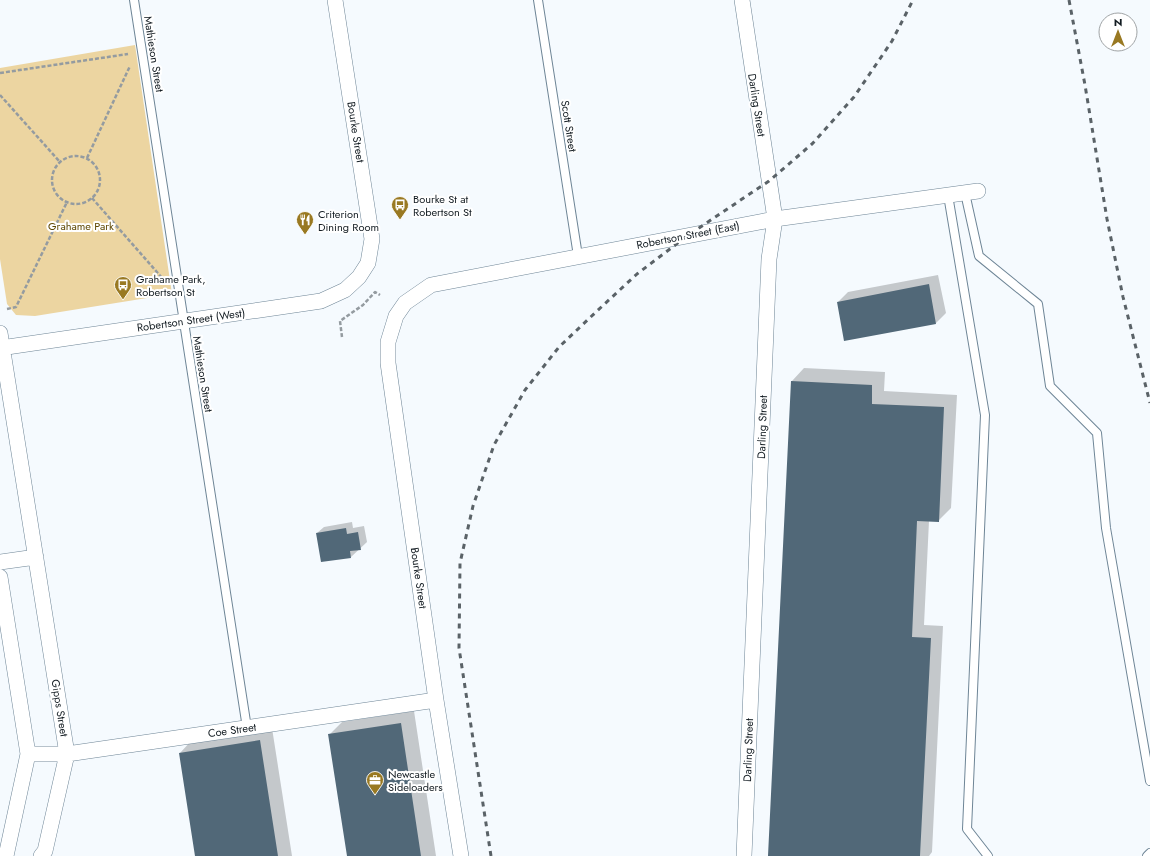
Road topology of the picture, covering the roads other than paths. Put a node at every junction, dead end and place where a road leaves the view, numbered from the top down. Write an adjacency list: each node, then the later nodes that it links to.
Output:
1 (134, 0): 11 (lane, Mathieson Street)
2 (335, 0): 9 (street, Bourke Street)
3 (538, 0): 8 (lane, Scott Street)
4 (742, 0): 7 (street, Darling Street)
5 (972, 192): 6 (street, Robertson Street (East)); 21 (lane)
6 (948, 196): 7 (street, Robertson Street (East)); 27 (lane)
7 (775, 219): 8 (street, Robertson Street (East)); 26 (street, Darling Street)
8 (578, 256): 10 (street, Robertson Street (East))
9 (368, 263): 11 (street, Robertson Street (West))
10 (405, 302): 17 (street, Bourke Street)
11 (184, 321): 13 (street, Robertson Street (West)); 18 (lane, Mathieson Street)
12 (0, 333): 13 (street, Gipps Street)
13 (1, 348): 14 (street, Gipps Street)
14 (36, 557): 15 (street); 20 (street, Gipps Street)
15 (0, 562)
16 (0, 577): 19 (street)
17 (436, 700): 18 (street, Coe Street); 25 (street, Bourke Street)
18 (247, 728): 20 (street, Coe Street)
19 (28, 754): 20 (street, Coe Street); 23 (street)
20 (68, 754): 24 (street, Gipps Street)
21 (1150, 782)
22 (1150, 853): 28 (lane)
23 (6, 856)
24 (41, 856)
25 (461, 856)
26 (744, 856)
27 (988, 856)
28 (1147, 856)

